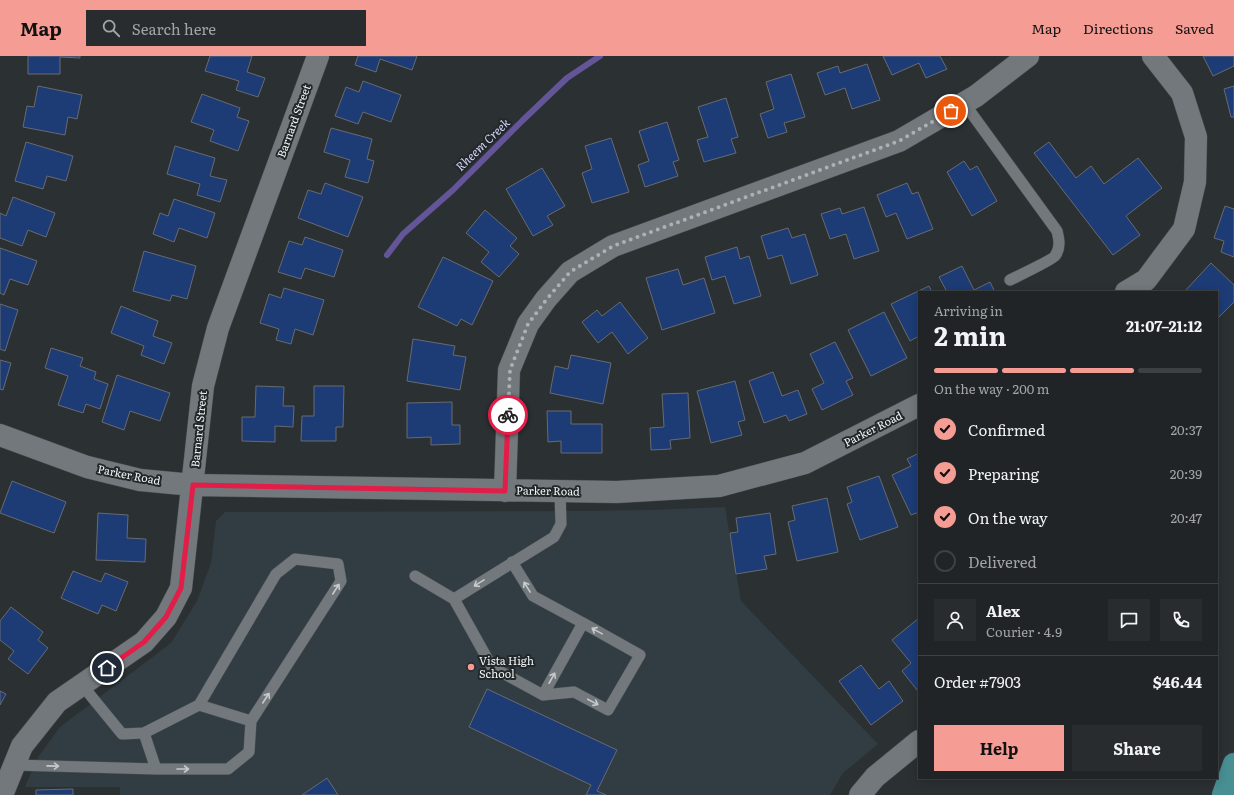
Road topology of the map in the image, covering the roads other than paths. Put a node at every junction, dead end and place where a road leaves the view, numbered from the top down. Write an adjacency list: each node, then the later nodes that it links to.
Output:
1 (318, 56): 9 (street, Barnard Street)
2 (1028, 56): 4 (street)
3 (1153, 56): 6 (street)
4 (964, 103): 5 (lane); 10 (street)
5 (1010, 280)
6 (1128, 291)
7 (918, 406): 11 (street, Parker Road)
8 (0, 435): 9 (street, Parker Road)
9 (193, 485): 10 (street, Parker Road); 16 (street, Barnard Street)
10 (505, 491): 11 (street, Parker Road)
11 (560, 492): 12 (lane)
12 (512, 562): 14 (lane, one-way to 14); 15 (lane, one-way to 12)
13 (414, 576): 14 (lane)
14 (454, 599): 17 (lane)
15 (583, 623): 17 (lane, one-way to 15); 17 (lane, one-way to 15)
16 (82, 685): 20 (lane); 23 (street, Barnard Street)
17 (543, 695)
18 (199, 705): 19 (lane); 19 (lane, one-way to 18); 20 (lane)
19 (251, 721): 24 (lane, one-way to 19)
20 (144, 733): 24 (lane)
21 (918, 742): 26 (street)
22 (1234, 764): 27 (highway)
23 (14, 765): 24 (lane, one-way to 24); 25 (street, Barnard Street)
24 (156, 769)
25 (2, 795)
26 (860, 795)
27 (1222, 795)

